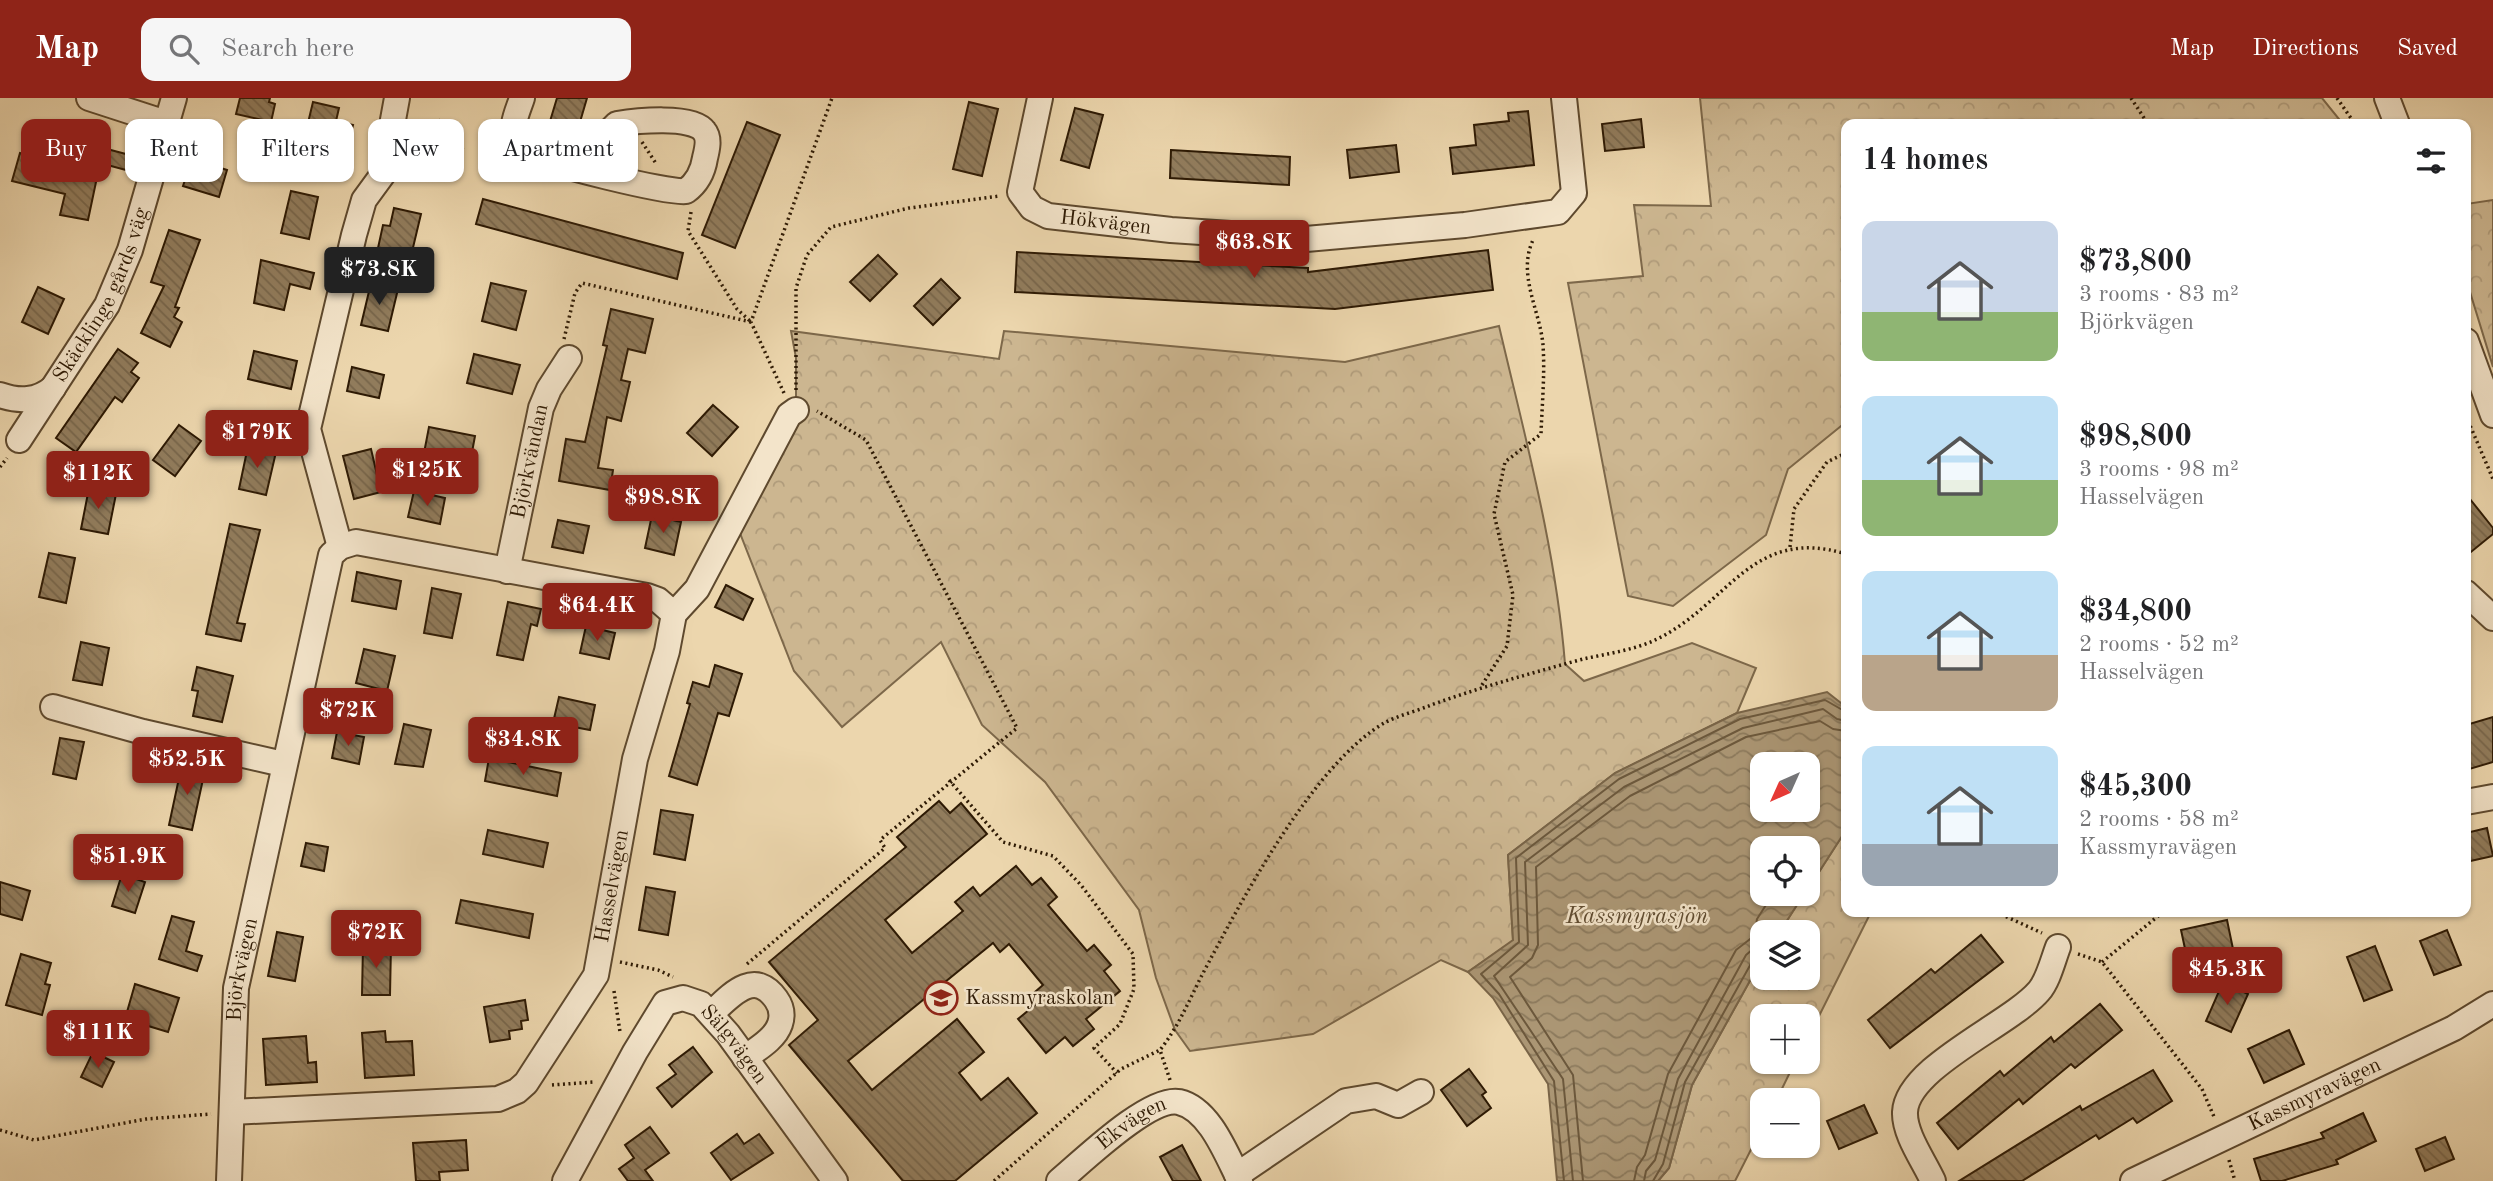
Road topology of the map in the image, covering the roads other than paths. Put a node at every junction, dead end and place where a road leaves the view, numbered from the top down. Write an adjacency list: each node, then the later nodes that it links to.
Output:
1 (89, 98): 8 (street)
2 (174, 98): 9 (street, Skäcklinge gårds väg)
3 (397, 98): 21 (street)
4 (522, 98): 10 (street)
5 (1040, 98): 6 (street, Hökvägen)
6 (1564, 98)
7 (2387, 98): 11 (street)
8 (154, 119)
9 (167, 119)
10 (515, 119)
11 (2396, 119)
12 (594, 172): 12 (street)
13 (148, 182): 16 (street, Skäcklinge gårds väg)
14 (2471, 355): 19 (street)
15 (569, 358): 22 (street, Björkvändan)
16 (53, 388): 17 (street); 20 (street, Skäcklinge gårds väg)
17 (0, 395)
18 (796, 410): 24 (street)
19 (2493, 415)
20 (19, 440)
21 (340, 547): 22 (street); 27 (street, Björkvägen)
22 (507, 571): 24 (street)
23 (2471, 598): 25 (street)
24 (674, 614): 35 (street, Hasselvägen)
25 (2493, 618)
26 (53, 707): 27 (street)
27 (284, 764): 35 (street, Björkvägen)
28 (2493, 797): 29 (street)
29 (2471, 801)
30 (2058, 947): 41 (street)
31 (2493, 1004): 42 (street, Kassmyravägen)
32 (711, 1014): 33 (street, Sälgvägen); 33 (street); 39 (street, Sälgvägen)
33 (745, 1058): 36 (street, Sälgvägen)
34 (1421, 1092): 37 (street)
35 (232, 1112): 38 (street, Björkvägen)
36 (824, 1177)
37 (1238, 1178): 40 (street, Ekvägen)
38 (229, 1181)
39 (565, 1181)
40 (1059, 1181)
41 (1933, 1181)
42 (2133, 1181)

